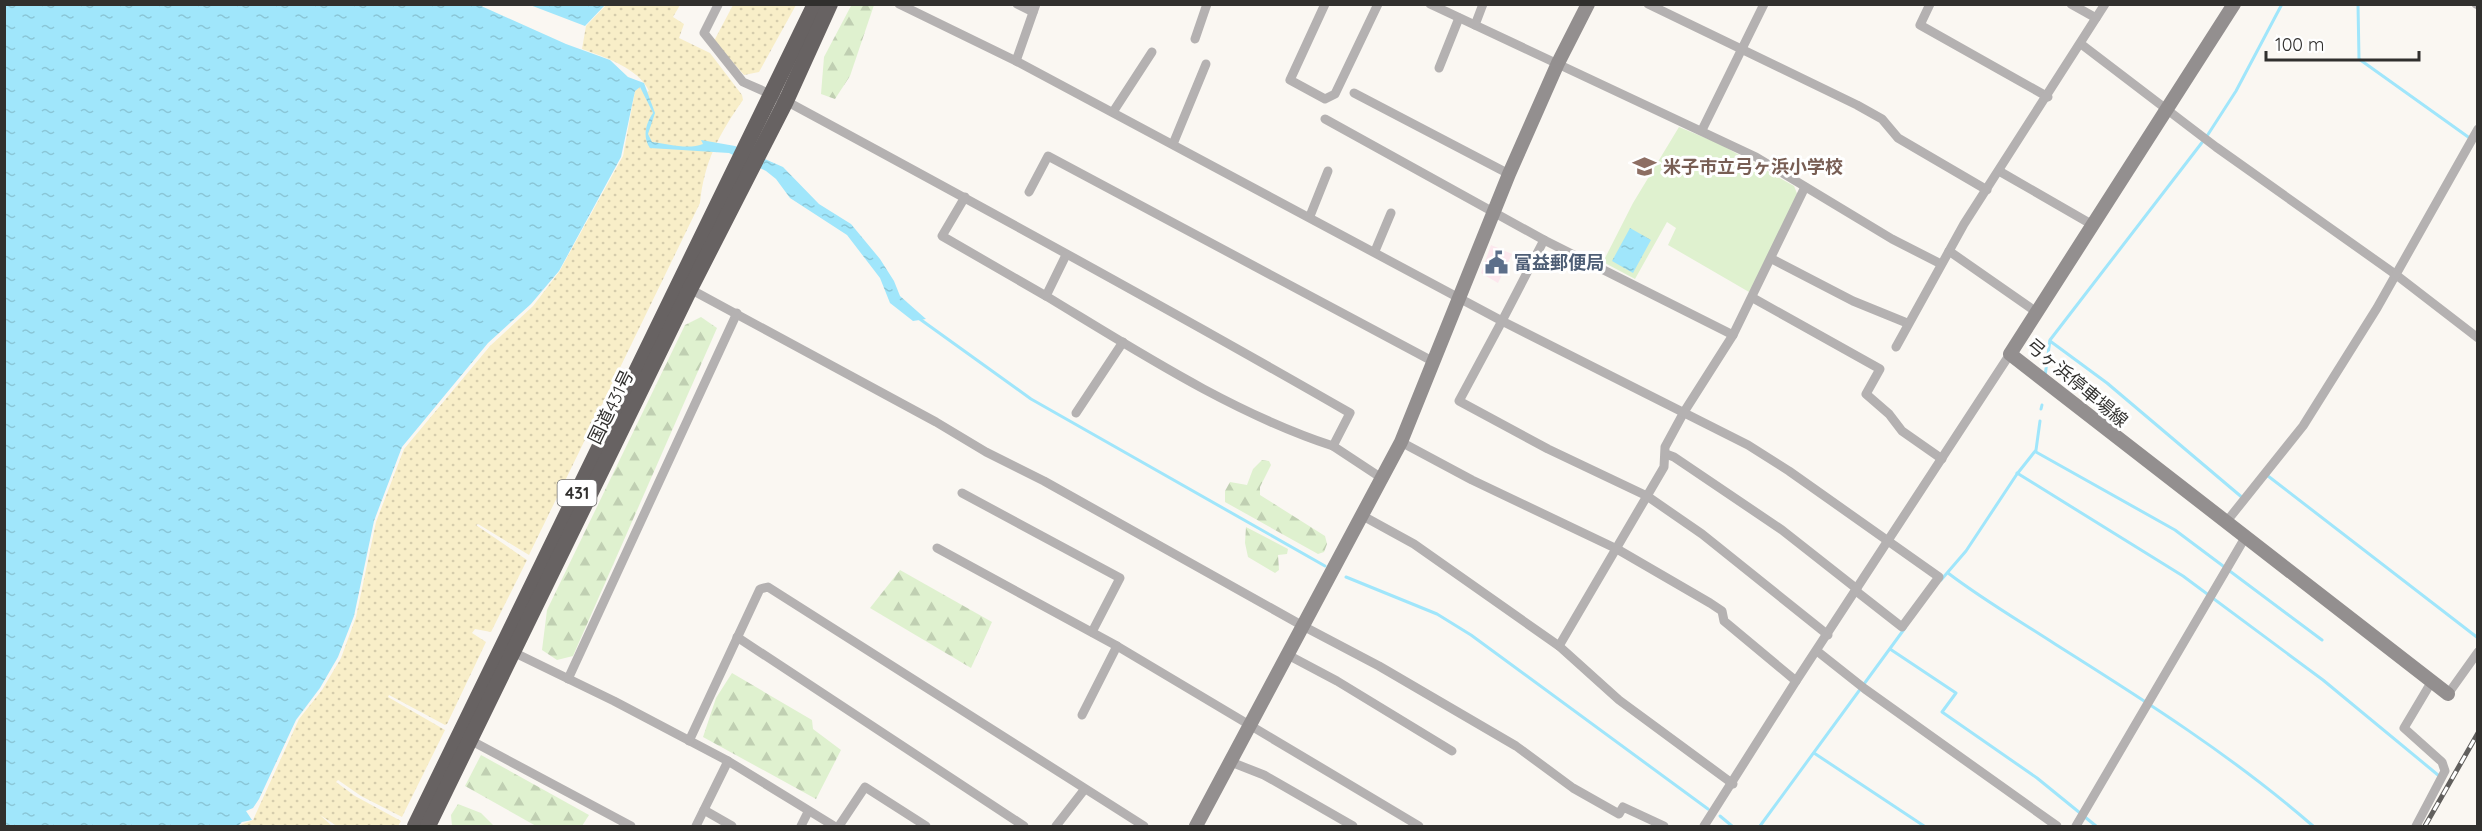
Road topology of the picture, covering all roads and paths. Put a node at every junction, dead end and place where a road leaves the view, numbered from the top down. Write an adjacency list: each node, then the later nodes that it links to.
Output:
1 (815, 4): 31 (highway, 国道431号 / 431)
2 (830, 4): 31 (highway, 国道431号 / 431)
3 (899, 4): 26 (street)
4 (1017, 4): 18 (street)
5 (1207, 4): 22 (street)
6 (1325, 4): 7 (street)
7 (1378, 4)
8 (1430, 4): 19 (street)
9 (1483, 4): 21 (street)
10 (1588, 4): 27 (main road)
11 (1648, 4): 24 (street)
12 (1764, 4): 24 (street)
13 (1930, 4): 32 (street)
14 (2071, 4): 20 (street)
15 (2105, 4): 20 (street)
16 (2234, 4): 33 (main road, 弓ヶ浜停車場線)
17 (718, 5): 31 (street)
18 (1035, 8): 26 (street)
19 (1459, 18): 21 (street); 29 (street)
20 (2096, 18): 23 (street)
21 (1475, 25): 27 (street)
22 (1195, 39)
23 (2081, 44): 32 (street); 33 (street)
24 (1743, 48): 37 (street); 44 (street)
25 (1152, 52): 34 (street)
26 (1016, 61): 34 (street)
27 (1557, 63): 37 (street); 42 (main road)
28 (1206, 64): 38 (street)
29 (1439, 68)
30 (1354, 93): 42 (street)
31 (779, 97): 39 (highway, 国道431号 / 431); 46 (street)
32 (2048, 97): 41 (street)
33 (2166, 108): 50 (main road, 弓ヶ浜停車場線); 57 (street)
34 (1113, 112): 38 (street)
35 (1325, 119): 47 (street)
36 (2478, 129): 57 (street)
37 (1702, 130): 43 (street)
38 (1173, 144): 49 (street)
39 (749, 157): 58 (highway, 国道431号 / 431); 94 (highway, 国道431号 / 431)
40 (1328, 171): 49 (street)
41 (2000, 171): 44 (street); 50 (street)
42 (1509, 174): 47 (main road)
43 (1805, 187): 55 (street); 56 (street)
44 (1987, 190): 53 (street)
45 (1029, 192): 71 (street)
46 (965, 197): 54 (street); 59 (street)
47 (1493, 212): 51 (street); 60 (main road)
48 (1391, 213): 52 (street)
49 (1310, 216): 52 (street)
50 (2091, 224): 62 (main road, 弓ヶ浜停車場線)
51 (1544, 240): 64 (street); 66 (street)
52 (1376, 251): 60 (street)
53 (1949, 251): 56 (street); 62 (street)
54 (1066, 255): 59 (street); 75 (street)
55 (1772, 259): 61 (street); 65 (street)
56 (1941, 264): 65 (street)
57 (2395, 274): 67 (street); 82 (street)
58 (690, 289): 63 (street); 94 (highway, 国道431号 / 431)
59 (1046, 296): 68 (street)
60 (1460, 297): 64 (street); 71 (main road)
61 (1753, 298): 66 (street); 77 (street)
62 (2035, 311): 70 (main road, 弓ヶ浜停車場線)
63 (737, 313): 88 (street); 98 (street)
64 (1502, 321): 72 (street); 80 (street)
65 (1907, 323): 69 (street)
66 (1733, 335): 72 (street)
67 (2478, 338)
68 (1122, 342): 73 (street); 75 (street)
69 (1896, 347)
70 (2010, 354): 77 (street); 82 (main road, 弓ヶ浜停車場線)
71 (1434, 362): 74 (main road)
72 (1684, 412): 76 (street); 84 (street)
73 (1076, 413)
74 (1401, 442): 78 (main road); 86 (street)
75 (1334, 447): 78 (street)
76 (1666, 454): 80 (street); 87 (street)
77 (1942, 459): 84 (street)
78 (1383, 479): 81 (main road)
79 (962, 494): 89 (street)
80 (1647, 496): 86 (street); 90 (street)
81 (1363, 516): 88 (main road); 93 (street)
82 (2227, 521): 83 (main road, 弓ヶ浜停車場線)
83 (2246, 536): 100 (main road, 弓ヶ浜停車場線); 131 (street)
84 (1888, 542): 87 (street); 87 (street)
85 (937, 548): 89 (street)
86 (1617, 549): 93 (street); 99 (street)
87 (1857, 590): 90 (street)
88 (1303, 626): 97 (main road); 128 (street)
89 (1092, 632): 92 (street)
90 (1828, 635): 95 (street)
91 (737, 636): 105 (street); 110 (street); 123 (street)
92 (1117, 646): 102 (street); 103 (street)
93 (1559, 646): 109 (street)
94 (508, 650): 98 (street); 104 (highway, 国道431号 / 431); 114 (highway, 国道431号 / 431)
95 (1817, 651): 99 (street); 130 (street)
96 (2478, 652): 101 (street)
97 (1288, 655): 103 (main road); 106 (street)
98 (568, 678): 105 (street)
99 (1796, 681): 109 (street)
100 (2432, 681): 101 (main road, 弓ヶ浜停車場線); 132 (street)
101 (2448, 694)
102 (1082, 715)
103 (1250, 727): 108 (main road); 127 (street)
104 (470, 740): 115 (highway, 国道431号 / 431); 116 (street)
105 (689, 741): 107 (street)
106 (1452, 751)
107 (728, 761): 111 (street); 112 (street)
108 (1231, 762): 113 (main road); 126 (street)
109 (1732, 784): 129 (street)
110 (1084, 790): 124 (street); 125 (street)
111 (704, 810): 117 (street); 118 (street)
112 (808, 812): 119 (street); 120 (street)
113 (1200, 825)
114 (415, 826)
115 (428, 826)
116 (631, 826)
117 (696, 826)
118 (732, 826)
119 (801, 826)
120 (834, 826)
121 (839, 826): 122 (street)
122 (926, 826)
123 (1024, 826)
124 (1056, 826)
125 (1144, 826)
126 (1353, 826)
127 (1419, 826)
128 (1664, 826)
129 (1704, 826)
130 (2057, 826)
131 (2076, 826)
132 (2416, 826)

